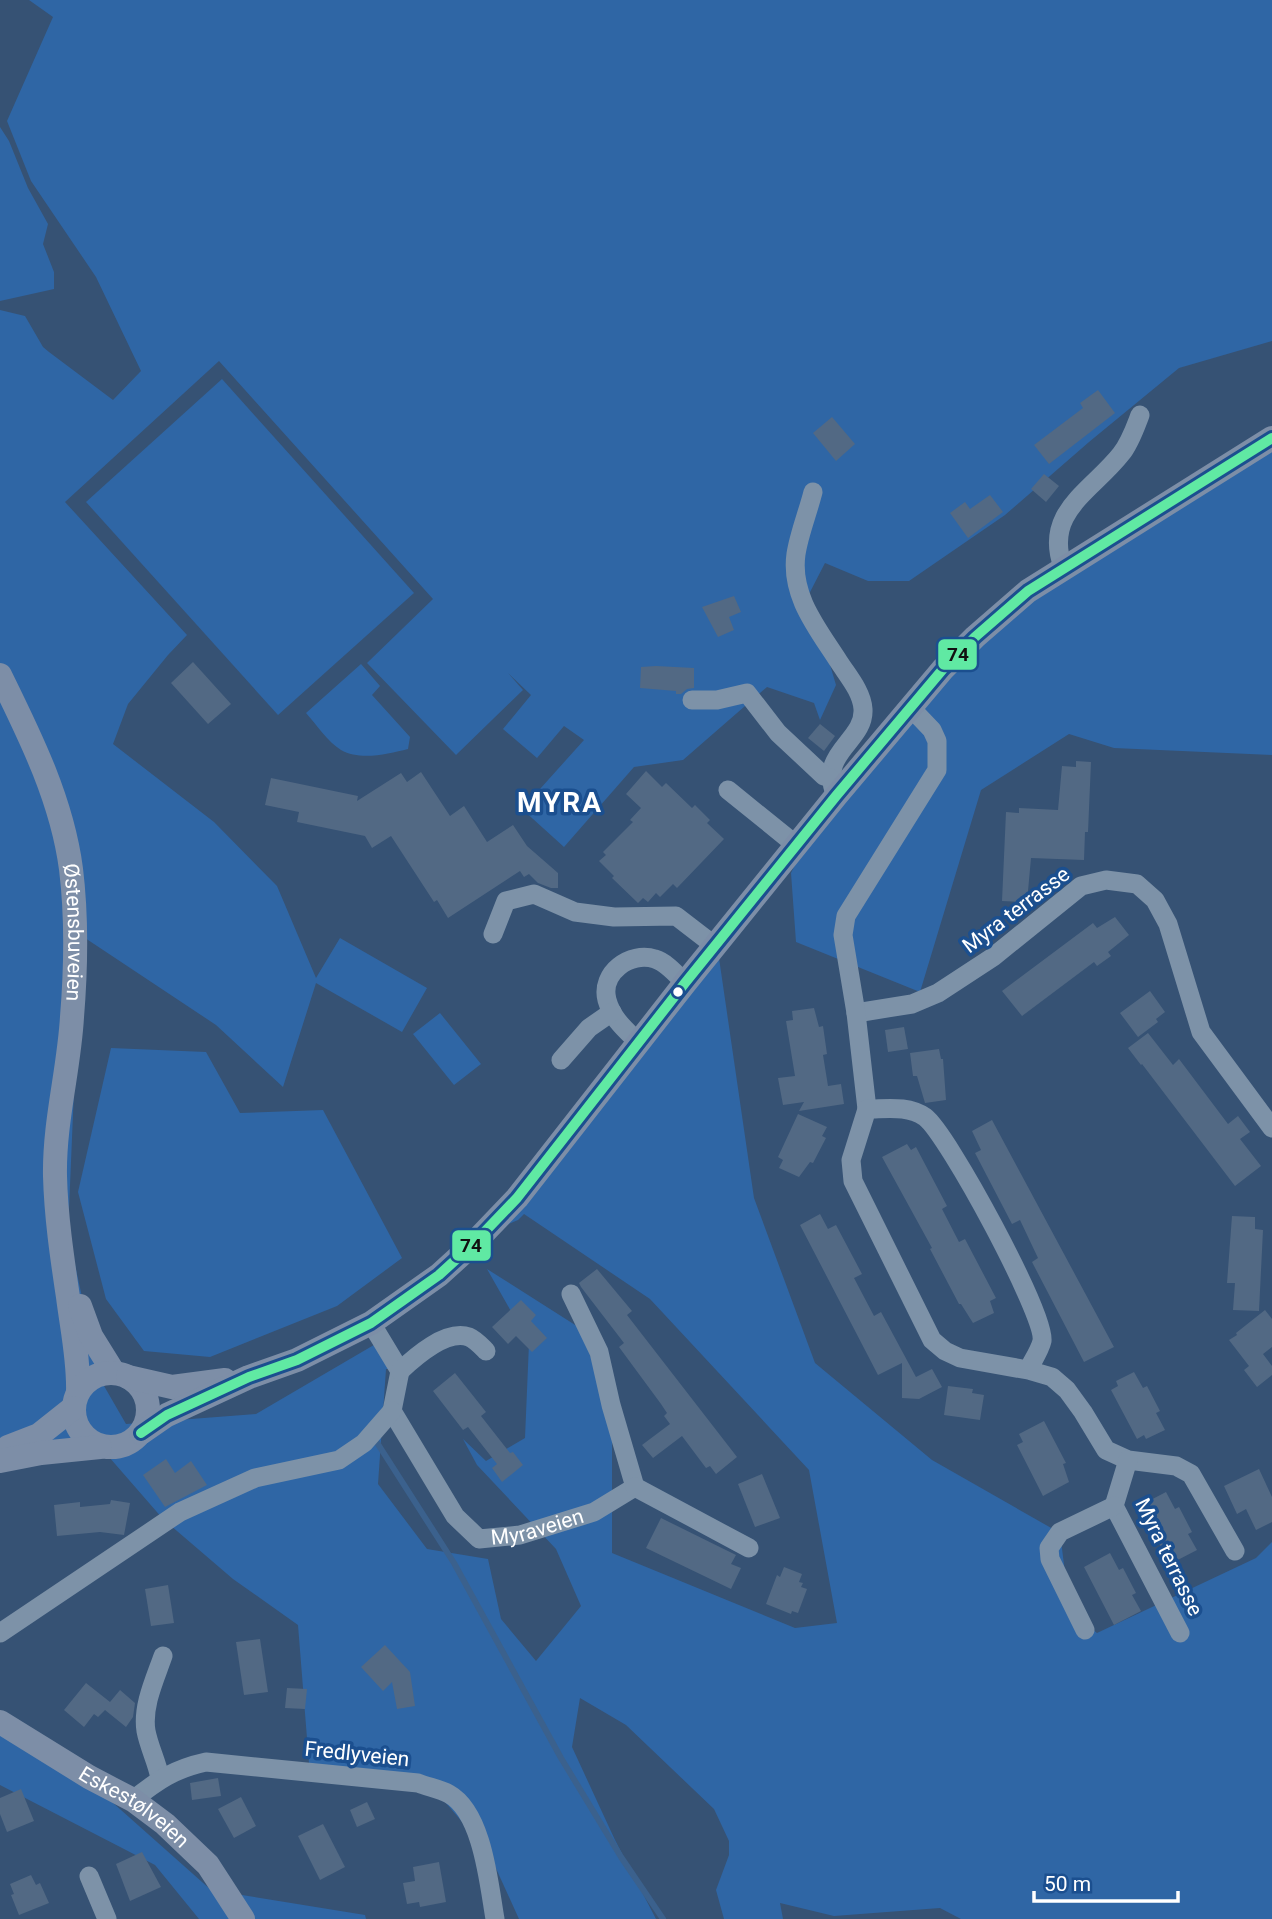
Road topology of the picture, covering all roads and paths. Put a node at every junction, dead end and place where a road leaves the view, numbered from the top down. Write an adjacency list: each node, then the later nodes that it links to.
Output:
1 (1140, 415): 4 (street)
2 (1272, 438): 4 (main road)
3 (813, 492): 8 (street)
4 (1063, 568): 7 (main road)
5 (0, 675): 20 (main road, Østensbuveien)
6 (692, 700): 8 (street)
7 (911, 708): 8 (main road); 15 (street, Myra terrasse)
8 (833, 787): 10 (main road)
9 (728, 790): 10 (street)
10 (796, 845): 12 (main road)
11 (493, 934): 12 (street)
12 (715, 946): 13 (main road)
13 (685, 983): 14 (street); 16 (main road)
14 (612, 1012): 16 (street); 17 (street)
15 (856, 1013): 18 (street, Myra terrasse); 19 (street, Myra terrasse)
16 (639, 1043): 22 (main road)
17 (561, 1060)
18 (867, 1109): 24 (street); 24 (street, Myra terrasse)
19 (1272, 1128)
20 (62, 1246): 26 (main road, Østensbuveien); 28 (main road, Østensbuveien)
21 (572, 1294): 35 (street)
22 (370, 1324): 25 (street); 27 (main road)
23 (486, 1351): 25 (street)
24 (1028, 1370): 33 (street, Myra terrasse)
25 (400, 1371): 29 (street)
26 (121, 1375): 27 (main road); 28 (main road); 30 (main road)
27 (250, 1377): 30 (main road)
28 (76, 1400): 31 (main road); 32 (main road)
29 (393, 1411): 35 (street, Myraveien); 40 (street)
30 (141, 1433): 31 (main road)
31 (100, 1447): 34 (main road)
32 (0, 1451)
33 (1128, 1460): 36 (street, Myra terrasse); 38 (street, Myra terrasse)
34 (0, 1461)
35 (635, 1487): 37 (street)
36 (1114, 1506): 39 (street); 41 (street, Myra terrasse)
37 (749, 1548)
38 (1235, 1551)
39 (1085, 1630)
40 (0, 1633)
41 (1180, 1633)
42 (163, 1656): 44 (street)
43 (0, 1722): 45 (main road, Eskestølveien)
44 (160, 1778): 45 (street, Fredlyveien); 49 (street, Fredlyveien)
45 (133, 1800): 48 (main road, Eskestølveien)
46 (89, 1876): 47 (street)
47 (107, 1919)
48 (243, 1919)
49 (495, 1919)

